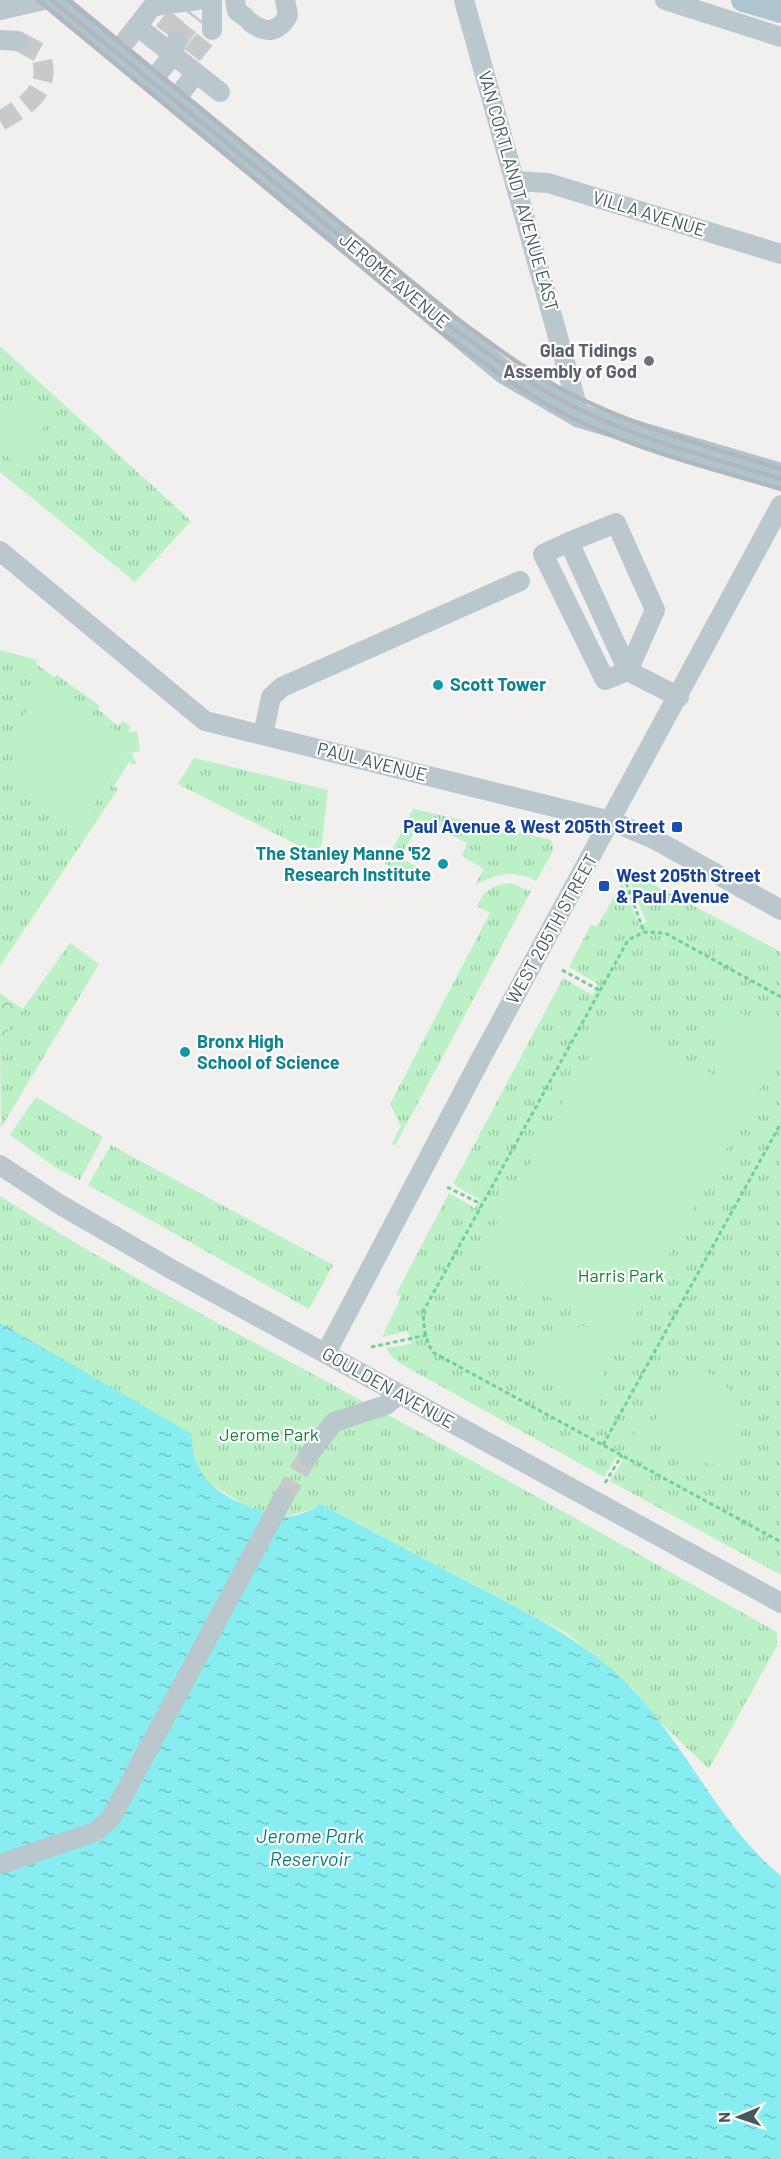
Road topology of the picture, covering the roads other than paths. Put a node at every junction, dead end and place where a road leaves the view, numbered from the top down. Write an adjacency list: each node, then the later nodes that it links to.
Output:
1 (44, 0): 9 (street)
2 (54, 0): 15 (main road, JEROME AVENUE)
3 (235, 0): 4 (street)
4 (285, 0)
5 (464, 0): 19 (street, VAN CORTLANDT AVENUE EAST)
6 (664, 0): 13 (street)
7 (743, 0): 10 (main road)
8 (192, 3): 11 (street); 12 (street)
9 (0, 10)
10 (781, 11)
11 (137, 26): 14 (street); 15 (street)
12 (212, 30)
13 (781, 37)
14 (180, 51): 16 (street); 17 (street); 18 (street)
15 (117, 52): 16 (main road, JEROME AVENUE)
16 (152, 81): 18 (main road, JEROME AVENUE)
17 (220, 92)
18 (175, 100): 21 (main road, JEROME AVENUE)
19 (516, 181): 20 (street, VILLA AVENUE); 21 (street, VAN CORTLANDT AVENUE EAST)
20 (781, 254)
21 (580, 416): 22 (main road, JEROME AVENUE)
22 (781, 476)
23 (781, 506): 28 (street, WEST 205TH STREET)
24 (569, 542): 27 (street); 27 (street); 27 (street)
25 (0, 552): 29 (street, PAUL AVENUE)
26 (520, 581): 29 (street)
27 (628, 671): 28 (street)
28 (679, 696): 30 (street, WEST 205TH STREET)
29 (263, 735): 30 (street, PAUL AVENUE)
30 (611, 821): 31 (street, PAUL AVENUE); 33 (street, WEST 205TH STREET)
31 (781, 910)
32 (0, 1165): 33 (street, GOULDEN AVENUE)
33 (326, 1353): 34 (street, GOULDEN AVENUE)
34 (399, 1394): 35 (street); 37 (street, GOULDEN AVENUE)
35 (308, 1456)
36 (279, 1504): 38 (street)
37 (781, 1603)
38 (0, 1864)

